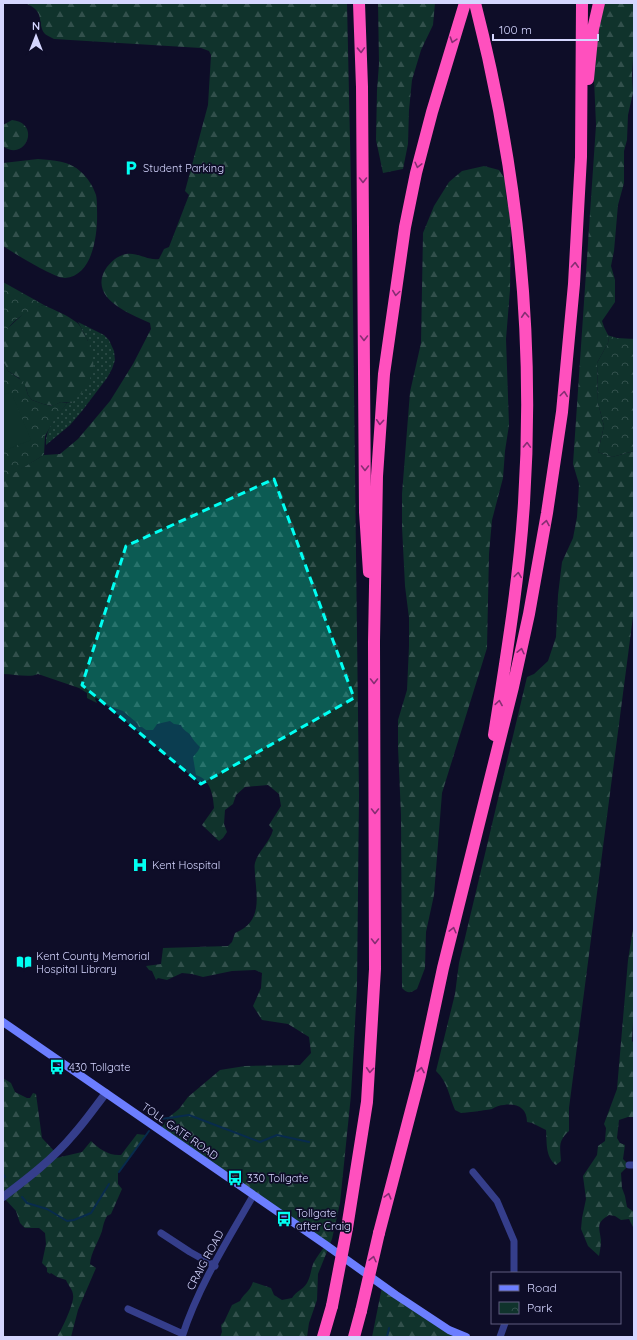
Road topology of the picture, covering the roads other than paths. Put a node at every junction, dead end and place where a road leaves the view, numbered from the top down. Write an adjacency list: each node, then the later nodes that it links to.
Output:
1 (465, 3): 7 (highway, one-way to 7)
2 (475, 3): 8 (highway, one-way to 2)
3 (582, 3): 6 (highway)
4 (600, 3): 6 (highway)
5 (359, 6): 7 (highway, one-way to 7)
6 (580, 182): 8 (highway, one-way to 6)
7 (374, 642): 21 (highway, one-way to 21, bridge)
8 (482, 811): 22 (highway, one-way to 8, bridge)
9 (3, 1022): 10 (main road, TOLL GATE ROAD)
10 (106, 1093): 12 (main road, TOLL GATE ROAD); 13 (street)
11 (473, 1172): 16 (street)
12 (253, 1196): 15 (street, CRAIG ROAD); 20 (main road, TOLL GATE ROAD)
13 (3, 1197)
14 (161, 1232): 15 (street)
15 (214, 1266): 19 (street, CRAIG ROAD)
16 (514, 1272)
17 (128, 1309): 19 (street)
18 (505, 1324): 23 (street)
19 (183, 1335)
20 (463, 1336)
21 (324, 1337)
22 (354, 1337)
23 (500, 1337)

